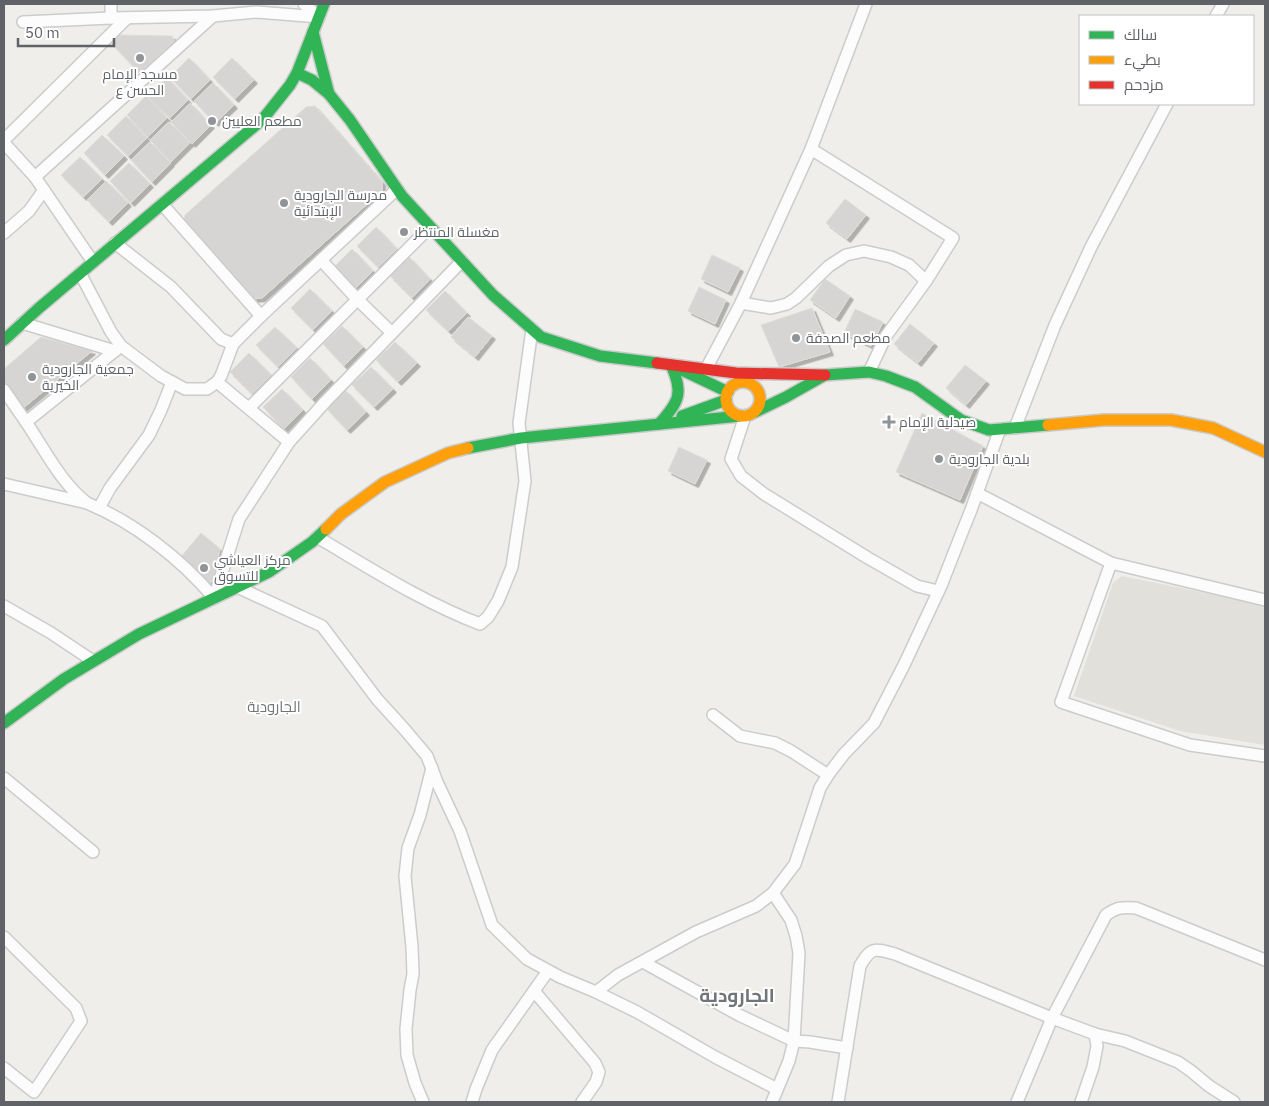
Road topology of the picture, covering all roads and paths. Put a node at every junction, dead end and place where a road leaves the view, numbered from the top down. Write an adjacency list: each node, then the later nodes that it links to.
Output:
1 (111, 4): 9 (street)
2 (304, 4): 8 (street)
3 (324, 4): 8 (main road)
4 (866, 4): 17 (street)
5 (1223, 4): 6 (street)
6 (1217, 15)
7 (213, 16): 8 (street); 10 (street); 18 (street)
8 (319, 17): 12 (main road)
9 (111, 18): 10 (street); 11 (street)
10 (126, 19): 16 (street)
11 (23, 22)
12 (313, 32): 13 (main road); 14 (main road)
13 (297, 73): 14 (main road); 21 (main road)
14 (329, 94): 19 (main road)
15 (1166, 105): 53 (street)
16 (4, 141): 18 (street)
17 (811, 150): 29 (street); 31 (street)
18 (35, 177): 20 (street)
19 (397, 189): 22 (main road); 25 (street)
20 (44, 190): 23 (street); 27 (street)
21 (162, 204): 24 (main road); 32 (street)
22 (430, 227): 26 (main road); 30 (street)
23 (4, 233)
24 (116, 243): 27 (main road); 37 (street)
25 (320, 260): 30 (street); 32 (street)
26 (462, 261): 34 (main road); 35 (street)
27 (93, 262): 28 (main road)
28 (80, 273): 33 (main road); 38 (street)
29 (926, 281): 31 (street); 41 (street)
30 (357, 299): 35 (street); 49 (street)
31 (742, 303): 40 (street)
32 (261, 316): 37 (street)
33 (22, 323): 36 (main road); 38 (street)
34 (532, 329): 39 (main road); 55 (street)
35 (392, 333): 56 (street)
36 (4, 340)
37 (233, 344): 45 (street)
38 (118, 348): 44 (street); 51 (street)
39 (672, 365): 40 (main road); 48 (main road); 52 (main road)
40 (706, 369): 42 (main road)
41 (869, 372): 43 (main road); 54 (main road)
42 (773, 374): 43 (main road); 46 (main road)
43 (825, 375): 50 (main road)
44 (172, 382): 45 (street); 61 (street)
45 (217, 382): 49 (street)
46 (755, 387): 48 (main road); 50 (main road)
47 (4, 390): 51 (street)
48 (727, 396): 50 (main road); 52 (main road)
49 (249, 408): 56 (street)
50 (747, 415): 52 (main road); 65 (street)
51 (26, 422): 60 (street)
52 (659, 424): 55 (main road)
53 (1014, 428): 54 (main road); 57 (main road)
54 (1000, 429): 59 (street)
55 (521, 438): 62 (main road); 62 (street)
56 (289, 442): 66 (street)
57 (1265, 452)
58 (4, 484): 60 (street)
59 (978, 493): 63 (street); 65 (street)
60 (87, 504): 61 (street)
61 (99, 508): 66 (street)
62 (317, 538): 64 (main road)
63 (1111, 563): 67 (street); 72 (street)
64 (238, 587): 66 (main road); 73 (street)
65 (938, 591): 74 (street)
66 (214, 598): 69 (main road)
67 (1265, 600)
68 (4, 606): 69 (street)
69 (94, 661): 71 (main road)
70 (713, 715): 74 (street)
71 (4, 723)
72 (1265, 756)
73 (432, 768): 81 (street); 90 (street)
74 (828, 775): 77 (street)
75 (4, 778): 76 (street)
76 (93, 852)
77 (773, 893): 80 (street); 86 (street)
78 (4, 937): 88 (street)
79 (1265, 960): 84 (street)
80 (643, 962): 83 (street); 86 (street)
81 (548, 971): 82 (street); 83 (street)
82 (534, 991): 91 (street); 92 (street)
83 (596, 992): 89 (street)
84 (1052, 1018): 85 (street); 87 (street); 95 (street)
85 (1095, 1034): 96 (street); 97 (street)
86 (794, 1041): 87 (street); 89 (street)
87 (847, 1048): 94 (street)
88 (4, 1068)
89 (777, 1089): 93 (street)
90 (423, 1102)
91 (472, 1102)
92 (582, 1102)
93 (772, 1102)
94 (838, 1102)
95 (1018, 1102)
96 (1081, 1102)
97 (1234, 1102)

